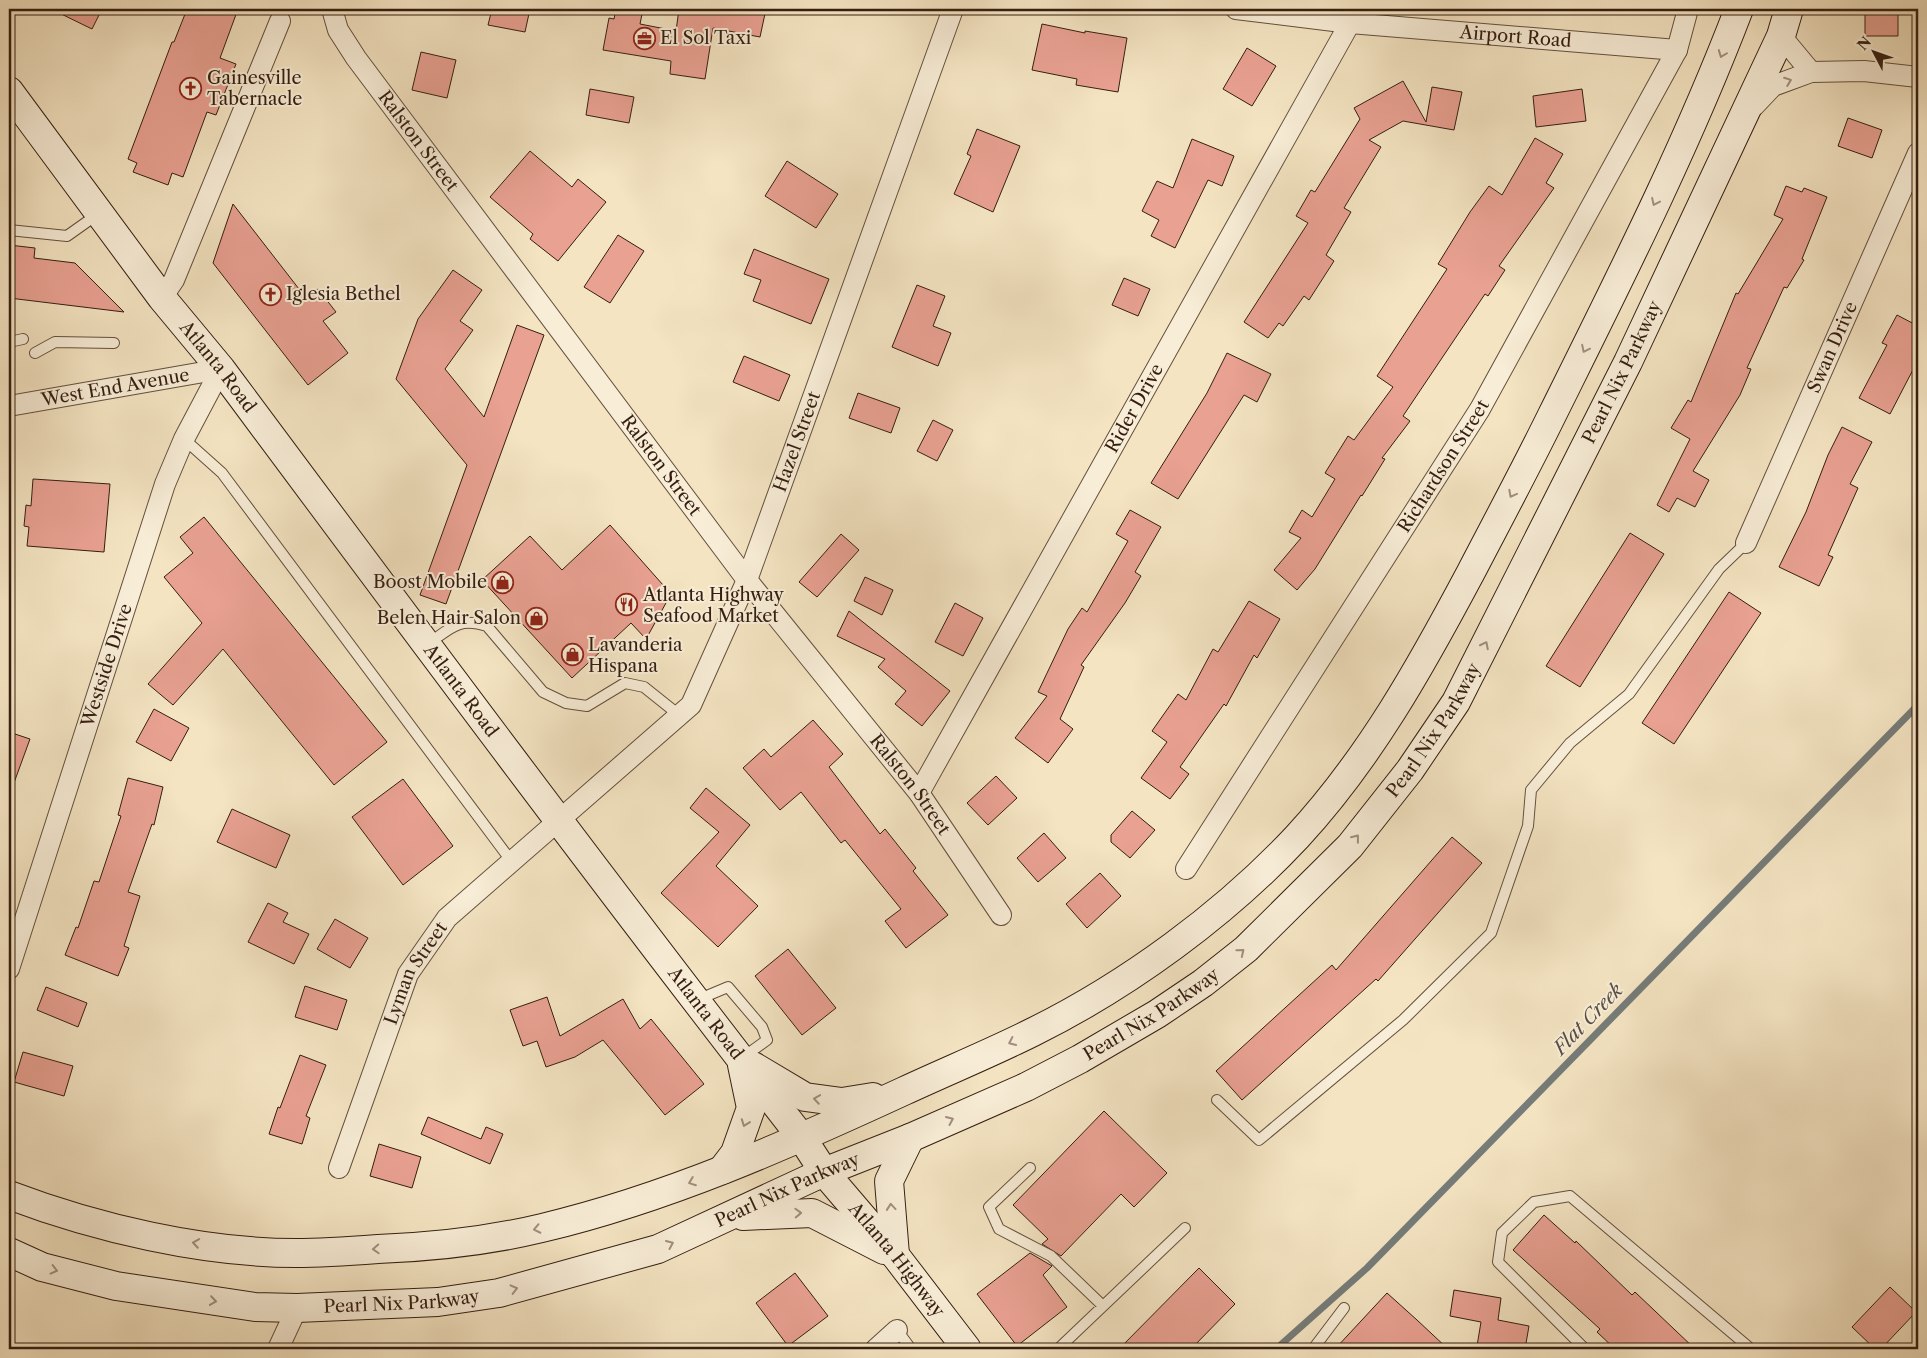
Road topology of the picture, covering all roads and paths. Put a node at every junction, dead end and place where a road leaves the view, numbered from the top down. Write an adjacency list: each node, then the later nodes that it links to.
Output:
1 (332, 9): 27 (street, Ralston Street)
2 (953, 9): 27 (street, Hazel Street)
3 (1236, 9): 7 (street, Airport Road)
4 (1688, 9): 10 (street, Richardson Street)
5 (1739, 9): 38 (main road, one-way to 38)
6 (1789, 9): 9 (main road, Pearl Nix Parkway)
7 (1351, 16): 10 (street, Airport Road); 30 (street, Rider Drive)
8 (280, 21): 18 (street)
9 (1781, 36): 11 (street); 14 (main road, Pearl Nix Parkway)
10 (1677, 50): 33 (street, Richardson Street)
11 (1811, 72): 12 (street); 14 (street, one-way to 11)
12 (1918, 77)
13 (9, 91): 16 (main road, Atlanta Road)
14 (1743, 119): 41 (main road, Pearl Nix Parkway, one-way to 14)
15 (1918, 153): 26 (street, Swan Drive)
16 (100, 212): 17 (lane); 18 (main road, Atlanta Road)
17 (9, 230)
18 (168, 289): 23 (main road, Atlanta Road)
19 (23, 339): 20 (lane)
20 (9, 342)
21 (114, 343): 22 (lane)
22 (35, 353)
23 (221, 369): 24 (street, West End Avenue); 25 (street, Westside Drive); 28 (main road, Atlanta Road)
24 (9, 406)
25 (184, 439): 32 (lane); 35 (street, Westside Drive)
26 (1746, 543): 39 (lane)
27 (746, 580): 29 (street, Hazel Street); 30 (street, Ralston Street)
28 (426, 645): 29 (lane); 31 (main road, Atlanta Road)
29 (679, 714): 31 (street, Hazel Street)
30 (919, 793): 34 (street, Ralston Street)
31 (558, 821): 32 (street, Lyman Street); 36 (main road, Atlanta Road)
32 (512, 862): 42 (street, Lyman Street)
33 (1186, 869)
34 (1001, 916)
35 (9, 969)
36 (696, 1000): 37 (main road, Atlanta Road); 37 (lane)
37 (741, 1059): 38 (main road, one-way to 37); 40 (main road, Atlanta Road); 44 (main road, one-way to 44)
38 (900, 1093): 40 (main road)
39 (1217, 1100)
40 (802, 1138): 44 (main road); 45 (main road, Atlanta Road)
41 (910, 1138): 45 (main road, Pearl Nix Parkway); 50 (main road, one-way to 41)
42 (339, 1168)
43 (1030, 1168): 51 (lane)
44 (722, 1170): 46 (main road, one-way to 46)
45 (824, 1172): 47 (main road, Pearl Nix Parkway); 50 (main road, Atlanta Highway)
46 (9, 1195)
47 (732, 1216): 50 (main road, one-way to 50); 52 (main road, Pearl Nix Parkway, one-way to 47)
48 (1185, 1228): 51 (lane)
49 (9, 1252): 52 (main road, Pearl Nix Parkway, one-way to 52)
50 (895, 1255): 58 (main road, Atlanta Highway)
51 (1103, 1306): 59 (lane)
52 (297, 1308): 55 (street)
53 (1344, 1308): 60 (lane)
54 (897, 1330): 56 (street); 57 (lane)
55 (278, 1349)
56 (876, 1349)
57 (911, 1349)
58 (967, 1349)
59 (1058, 1349)
60 (1313, 1349)
61 (1586, 1349): 62 (lane)
62 (1751, 1349)

